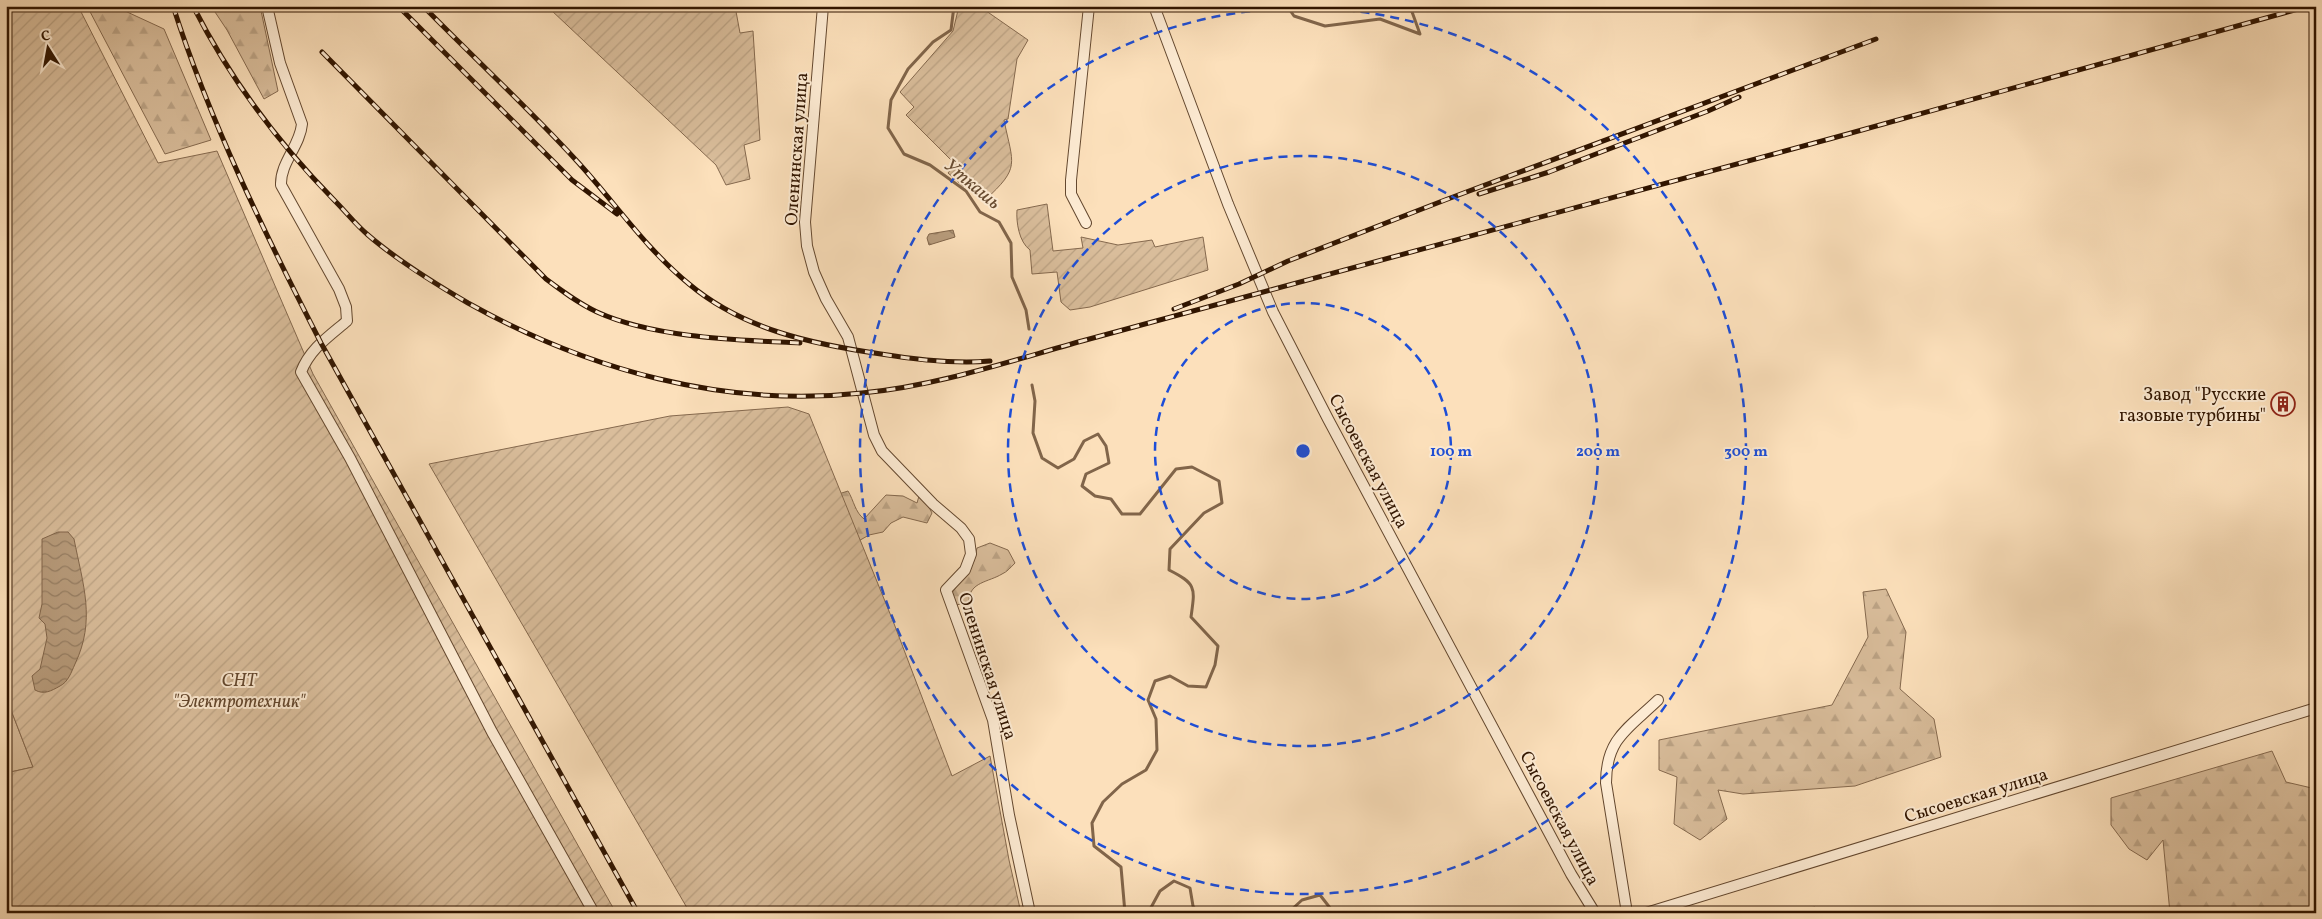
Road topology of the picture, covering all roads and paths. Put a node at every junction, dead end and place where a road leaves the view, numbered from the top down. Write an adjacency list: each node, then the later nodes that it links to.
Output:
1 (267, 6): 9 (street)
2 (823, 6): 10 (street, Оленинская улица)
3 (1088, 6): 5 (street)
4 (1154, 6): 8 (street, Сысоевская улица)
5 (1086, 223)
6 (1658, 700): 11 (street)
7 (2316, 708): 12 (street, Сысоевская улица)
8 (1593, 911)
9 (594, 913)
10 (1030, 913)
11 (1627, 913)
12 (1646, 913)

